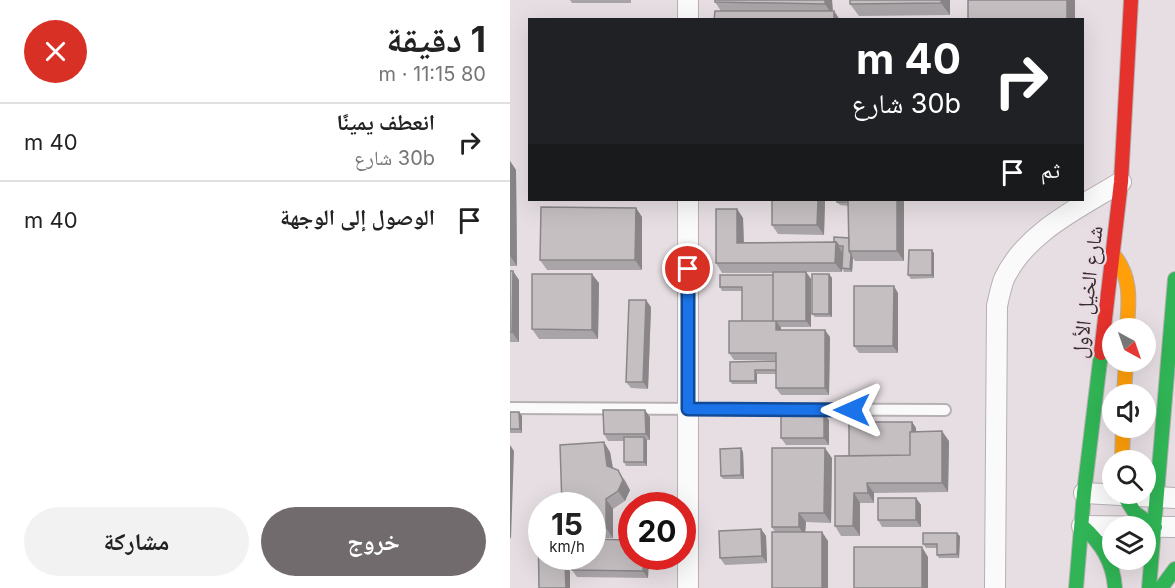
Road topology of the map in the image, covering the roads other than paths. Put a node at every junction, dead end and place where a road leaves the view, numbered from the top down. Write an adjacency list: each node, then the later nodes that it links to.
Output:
1 (688, 0): 3 (street)
2 (1131, 0): 4 (main road, شارع الخيل الأول)
3 (688, 18)
4 (1121, 182): 6 (main road, شارع الخيل الأول); 27 (street)
5 (688, 201): 12 (street)
6 (1113, 254): 8 (main road); 14 (main road, شارع الخيل الأول)
7 (1175, 279): 9 (main road)
8 (1127, 318)
9 (1168, 372): 10 (main road); 16 (main road)
10 (1175, 392)
11 (510, 408): 12 (lane)
12 (688, 409): 13 (lane); 26 (street)
13 (945, 410)
14 (1084, 493): 15 (street); 20 (main road, شارع الخيل الأول)
15 (1102, 493)
16 (1166, 497): 19 (main road)
17 (1128, 504): 18 (main road)
18 (1138, 516)
19 (1156, 523)
20 (1082, 526): 21 (street); 28 (main road, شارع الخيل الأول); 29 (main road)
21 (1102, 526)
22 (1156, 526): 23 (street)
23 (1175, 526)
24 (1175, 569): 31 (main road)
25 (1151, 570): 30 (main road)
26 (688, 588)
27 (995, 588)
28 (1076, 588)
29 (1115, 588)
30 (1149, 588)
31 (1161, 588)

